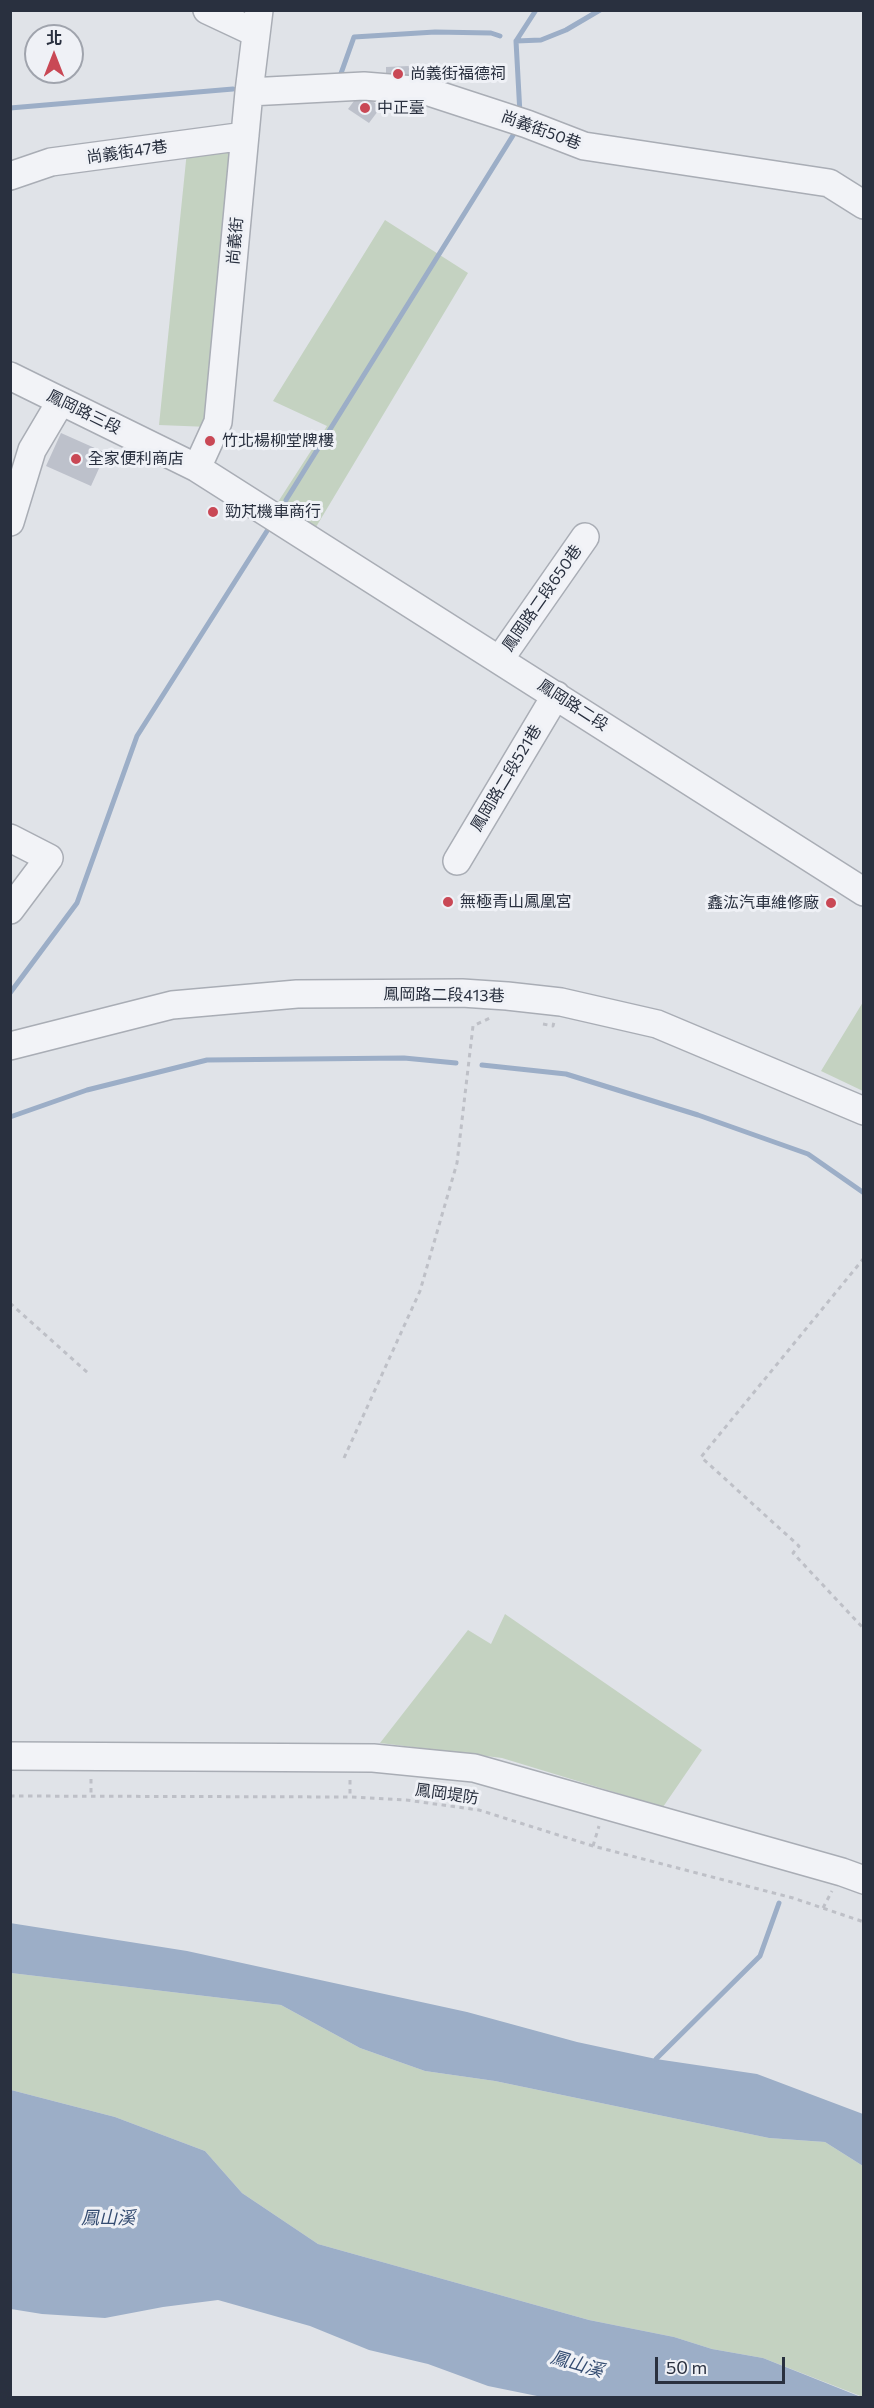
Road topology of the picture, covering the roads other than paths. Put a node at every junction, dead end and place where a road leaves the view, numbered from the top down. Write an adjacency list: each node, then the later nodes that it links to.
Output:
1 (207, 10): 2 (street)
2 (258, 22): 3 (street, 尚義街)
3 (249, 92): 4 (street, 尚義街); 7 (street, 尚義街50巷)
4 (245, 136): 5 (street, 尚義街47巷); 12 (street, 尚義街)
5 (10, 176)
6 (864, 179): 7 (street)
7 (829, 183): 8 (street, 尚義街50巷)
8 (864, 205)
9 (10, 376): 10 (street, 鳳岡路三段)
10 (60, 401): 11 (street); 12 (street, 鳳岡路三段)
11 (23, 449): 13 (street)
12 (197, 468): 14 (street, 鳳岡路三段)
13 (18, 478): 15 (street)
14 (281, 521): 17 (street, 鳳岡路二段)
15 (10, 522)
16 (585, 537): 17 (street, 鳳岡路二段650巷)
17 (500, 659): 18 (street, 鳳岡路二段)
18 (556, 695): 20 (street, 鳳岡路二段521巷); 21 (street, 鳳岡路二段)
19 (10, 838): 22 (street)
20 (456, 861)
21 (864, 892)
22 (10, 909)
23 (10, 1046): 24 (street, 鳳岡路二段413巷)
24 (864, 1111)
25 (10, 1756): 26 (street)
26 (864, 1880)

